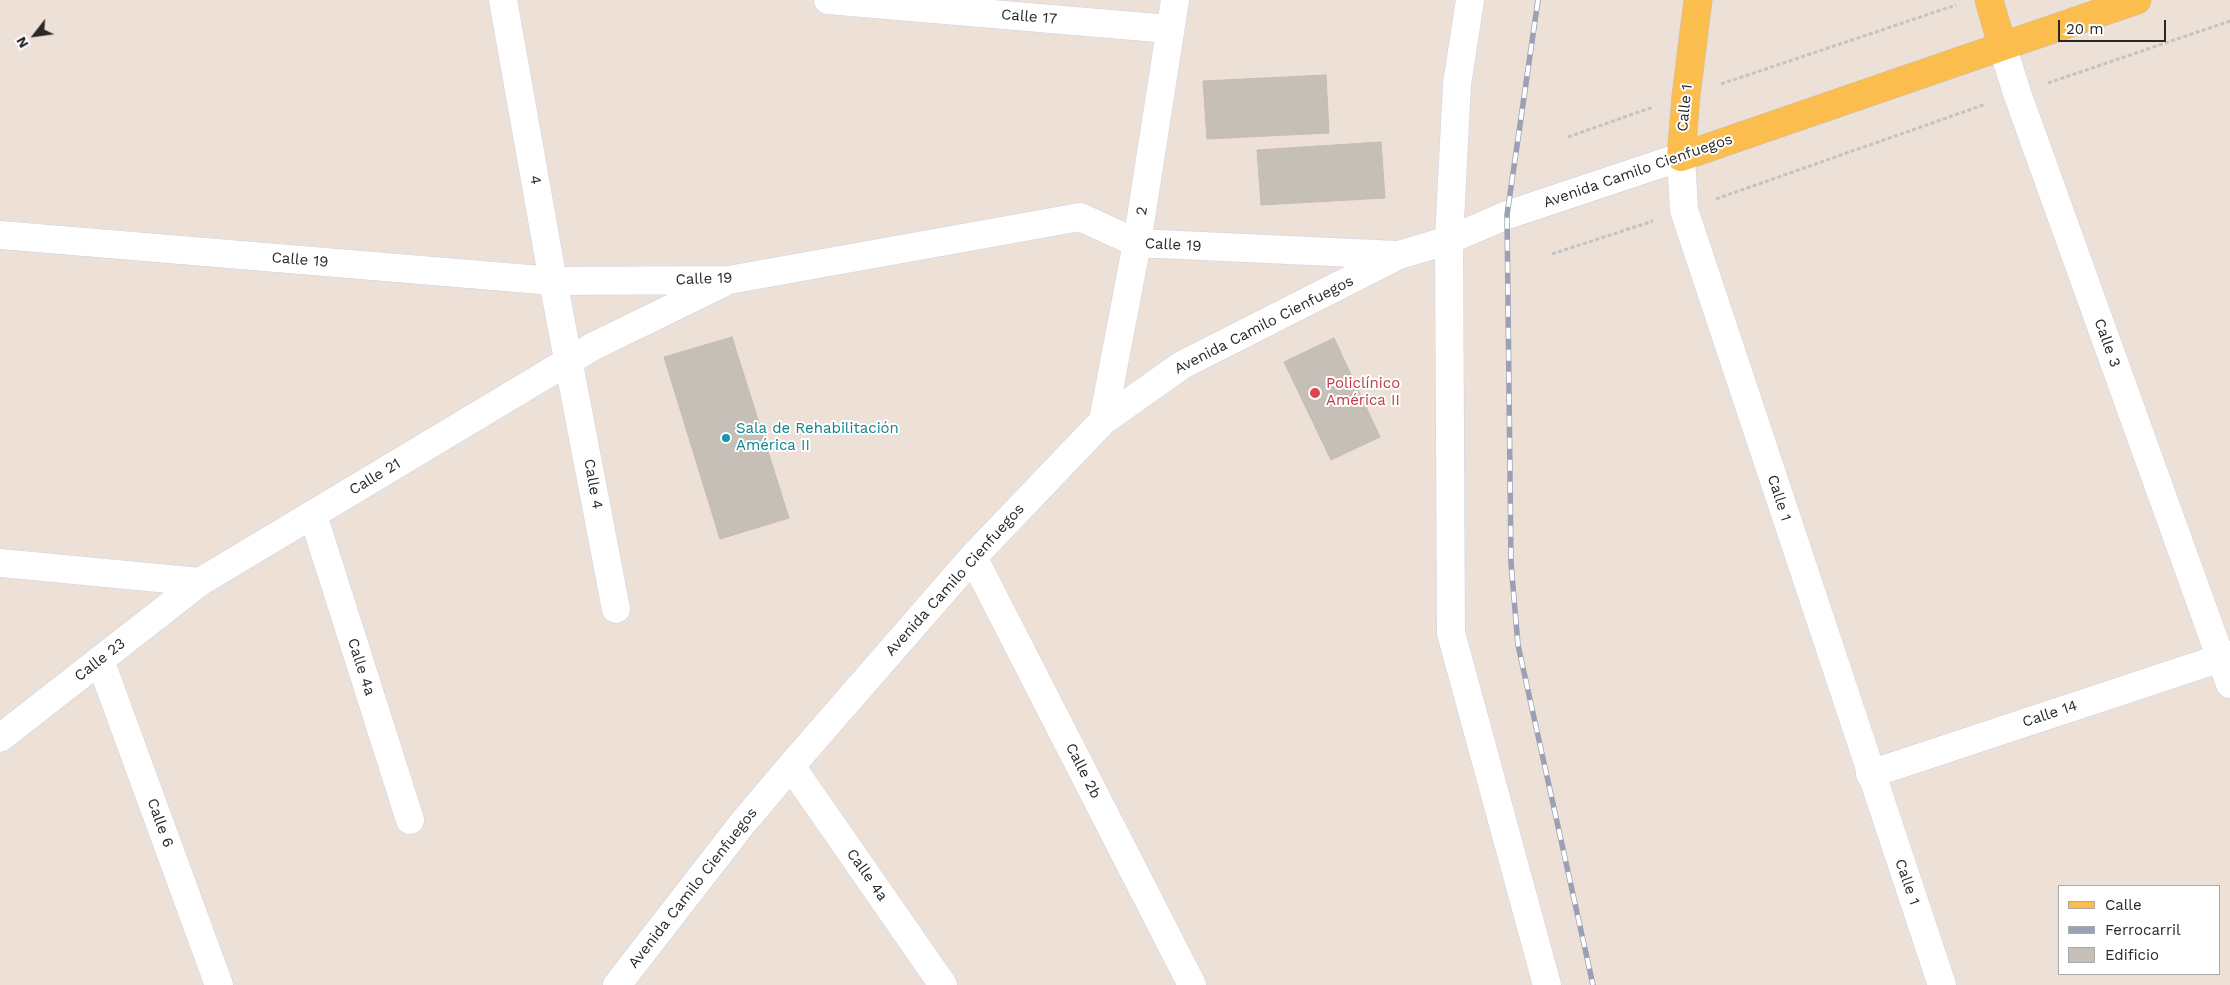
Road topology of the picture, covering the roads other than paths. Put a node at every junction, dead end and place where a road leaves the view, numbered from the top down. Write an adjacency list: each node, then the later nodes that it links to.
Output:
1 (503, 0): 16 (street, 4)
2 (828, 0): 8 (street, Calle 17)
3 (1175, 0): 8 (street, 2)
4 (1470, 0): 12 (street)
5 (1698, 0): 10 (main road, Calle 1)
6 (1989, 0): 9 (main road, Calle 3)
7 (2137, 0): 9 (main road, Avenida Camilo Cienfuegos)
8 (1169, 29): 13 (street, 2)
9 (2002, 45): 10 (main road, Avenida Camilo Cienfuegos); 24 (street, Calle 3)
10 (1681, 158): 12 (street, Avenida Camilo Cienfuegos); 29 (street, Calle 1)
11 (0, 235): 16 (street, Calle 19)
12 (1449, 240): 14 (street, Avenida Camilo Cienfuegos); 35 (street)
13 (1137, 243): 14 (street, Calle 19); 15 (street, Calle 19); 18 (street, 2)
14 (1399, 255): 18 (street, Avenida Camilo Cienfuegos)
15 (729, 280): 16 (street, Calle 19); 17 (street, Calle 21)
16 (554, 281): 17 (street, 4)
17 (570, 360): 19 (street, Calle 21); 23 (street, Calle 4)
18 (1103, 421): 20 (street, Avenida Camilo Cienfuegos)
19 (313, 515): 22 (street, Calle 21); 30 (street, Calle 4a)
20 (973, 557): 28 (street, Avenida Camilo Cienfuegos); 34 (street, Calle 2b)
21 (0, 563): 22 (street)
22 (200, 582): 25 (street, Calle 23)
23 (616, 609)
24 (2226, 656): 26 (street, Calle 3); 29 (street, Calle 14)
25 (100, 660): 27 (street, Calle 23); 31 (street, Calle 6)
26 (2230, 684)
27 (0, 738)
28 (791, 766): 32 (street, Avenida Camilo Cienfuegos); 33 (street, Calle 4a)
29 (1870, 774): 36 (street, Calle 1)
30 (410, 820)
31 (220, 985)
32 (617, 985)
33 (943, 985)
34 (1192, 985)
35 (1547, 985)
36 (1942, 985)

